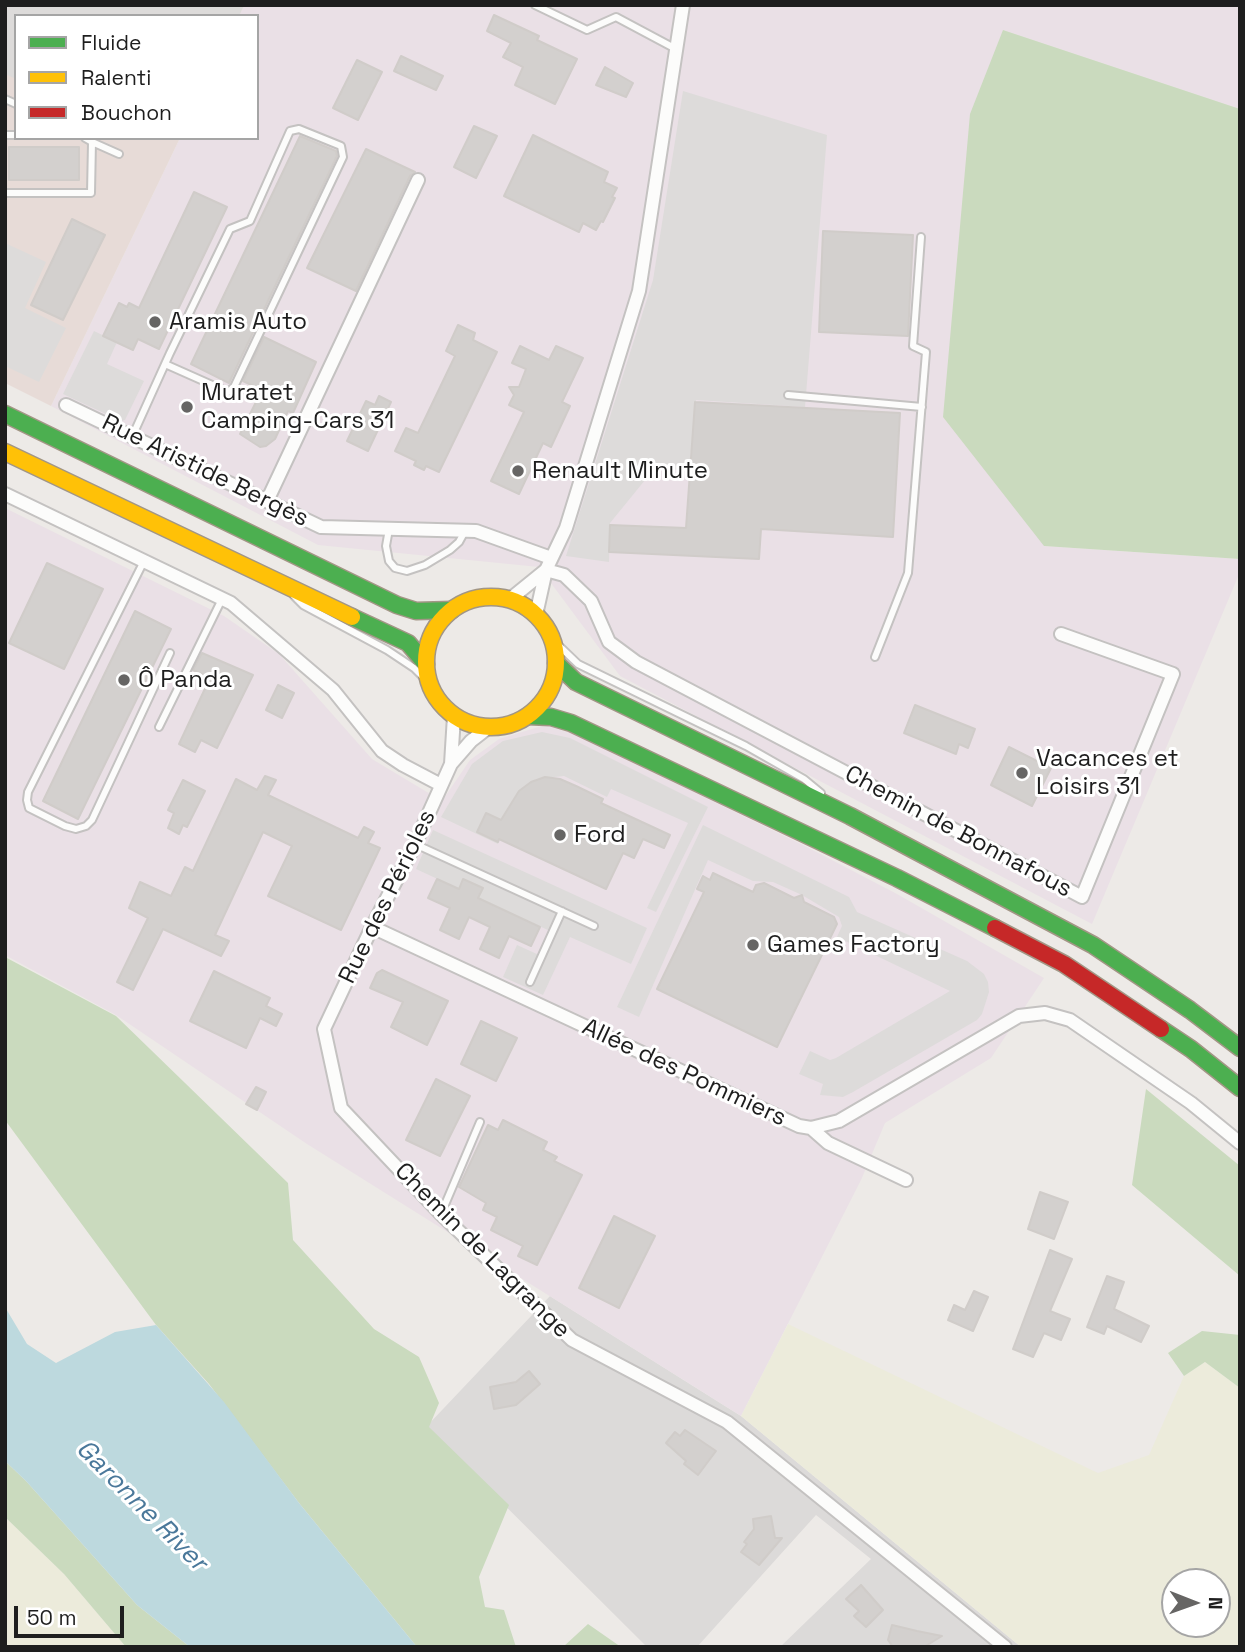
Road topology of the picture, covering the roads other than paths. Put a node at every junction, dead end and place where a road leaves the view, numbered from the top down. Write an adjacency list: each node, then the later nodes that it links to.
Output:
1 (535, 5): 3 (lane)
2 (683, 5): 3 (street)
3 (676, 49): 21 (street)
4 (89, 140): 5 (lane); 7 (lane)
5 (119, 154)
6 (418, 180): 17 (street)
7 (5, 193)
8 (921, 237): 12 (lane)
9 (165, 364): 9 (lane); 14 (lane)
10 (788, 395): 12 (lane)
11 (66, 405): 14 (street, Rue Aristide Bergès)
12 (922, 407): 30 (lane)
13 (5, 414): 25 (main road)
14 (132, 437): 17 (street, Rue Aristide Bergès)
15 (5, 452): 22 (main road)
16 (5, 494): 20 (street)
17 (267, 501): 18 (street, Rue Aristide Bergès)
18 (389, 529): 19 (street, Rue Aristide Bergès); 19 (lane)
19 (465, 531): 21 (street, Rue Aristide Bergès)
20 (144, 560): 23 (street); 29 (lane)
21 (548, 564): 24 (street); 26 (street); 27 (street, Chemin de Bonnafous)
22 (281, 582): 32 (main road); 33 (lane)
23 (222, 599): 36 (lane); 39 (street)
24 (509, 600): 25 (main road); 26 (main road)
25 (452, 610): 32 (main road)
26 (536, 615): 28 (main road)
27 (1061, 634)
28 (552, 639): 31 (main road); 40 (lane)
29 (170, 653)
30 (875, 657)
31 (556, 663): 35 (main road); 40 (main road)
32 (426, 664): 33 (main road)
33 (430, 684): 34 (main road)
34 (454, 716): 37 (main road); 38 (street, Rue des Périoles)
35 (528, 716): 37 (main road); 48 (main road)
36 (159, 727)
37 (489, 727): 38 (street, Rue des Périoles)
38 (451, 764): 39 (street, Rue des Périoles)
39 (442, 785): 41 (street, Rue des Périoles)
40 (850, 816): 47 (main road)
41 (415, 844): 42 (lane); 44 (street, Rue des Périoles)
42 (562, 911): 43 (lane); 45 (lane)
43 (594, 926)
44 (372, 927): 46 (street, Rue des Périoles); 50 (street, Allée des Pommiers)
45 (530, 982)
46 (324, 1029): 53 (street, Chemin de Lagrange)
47 (1240, 1048)
48 (1240, 1088)
49 (480, 1122): 53 (lane)
50 (811, 1128): 51 (street, Allée des Pommiers); 52 (street)
51 (1240, 1143)
52 (906, 1180)
53 (441, 1214): 54 (street, Chemin de Lagrange)
54 (1004, 1647)

